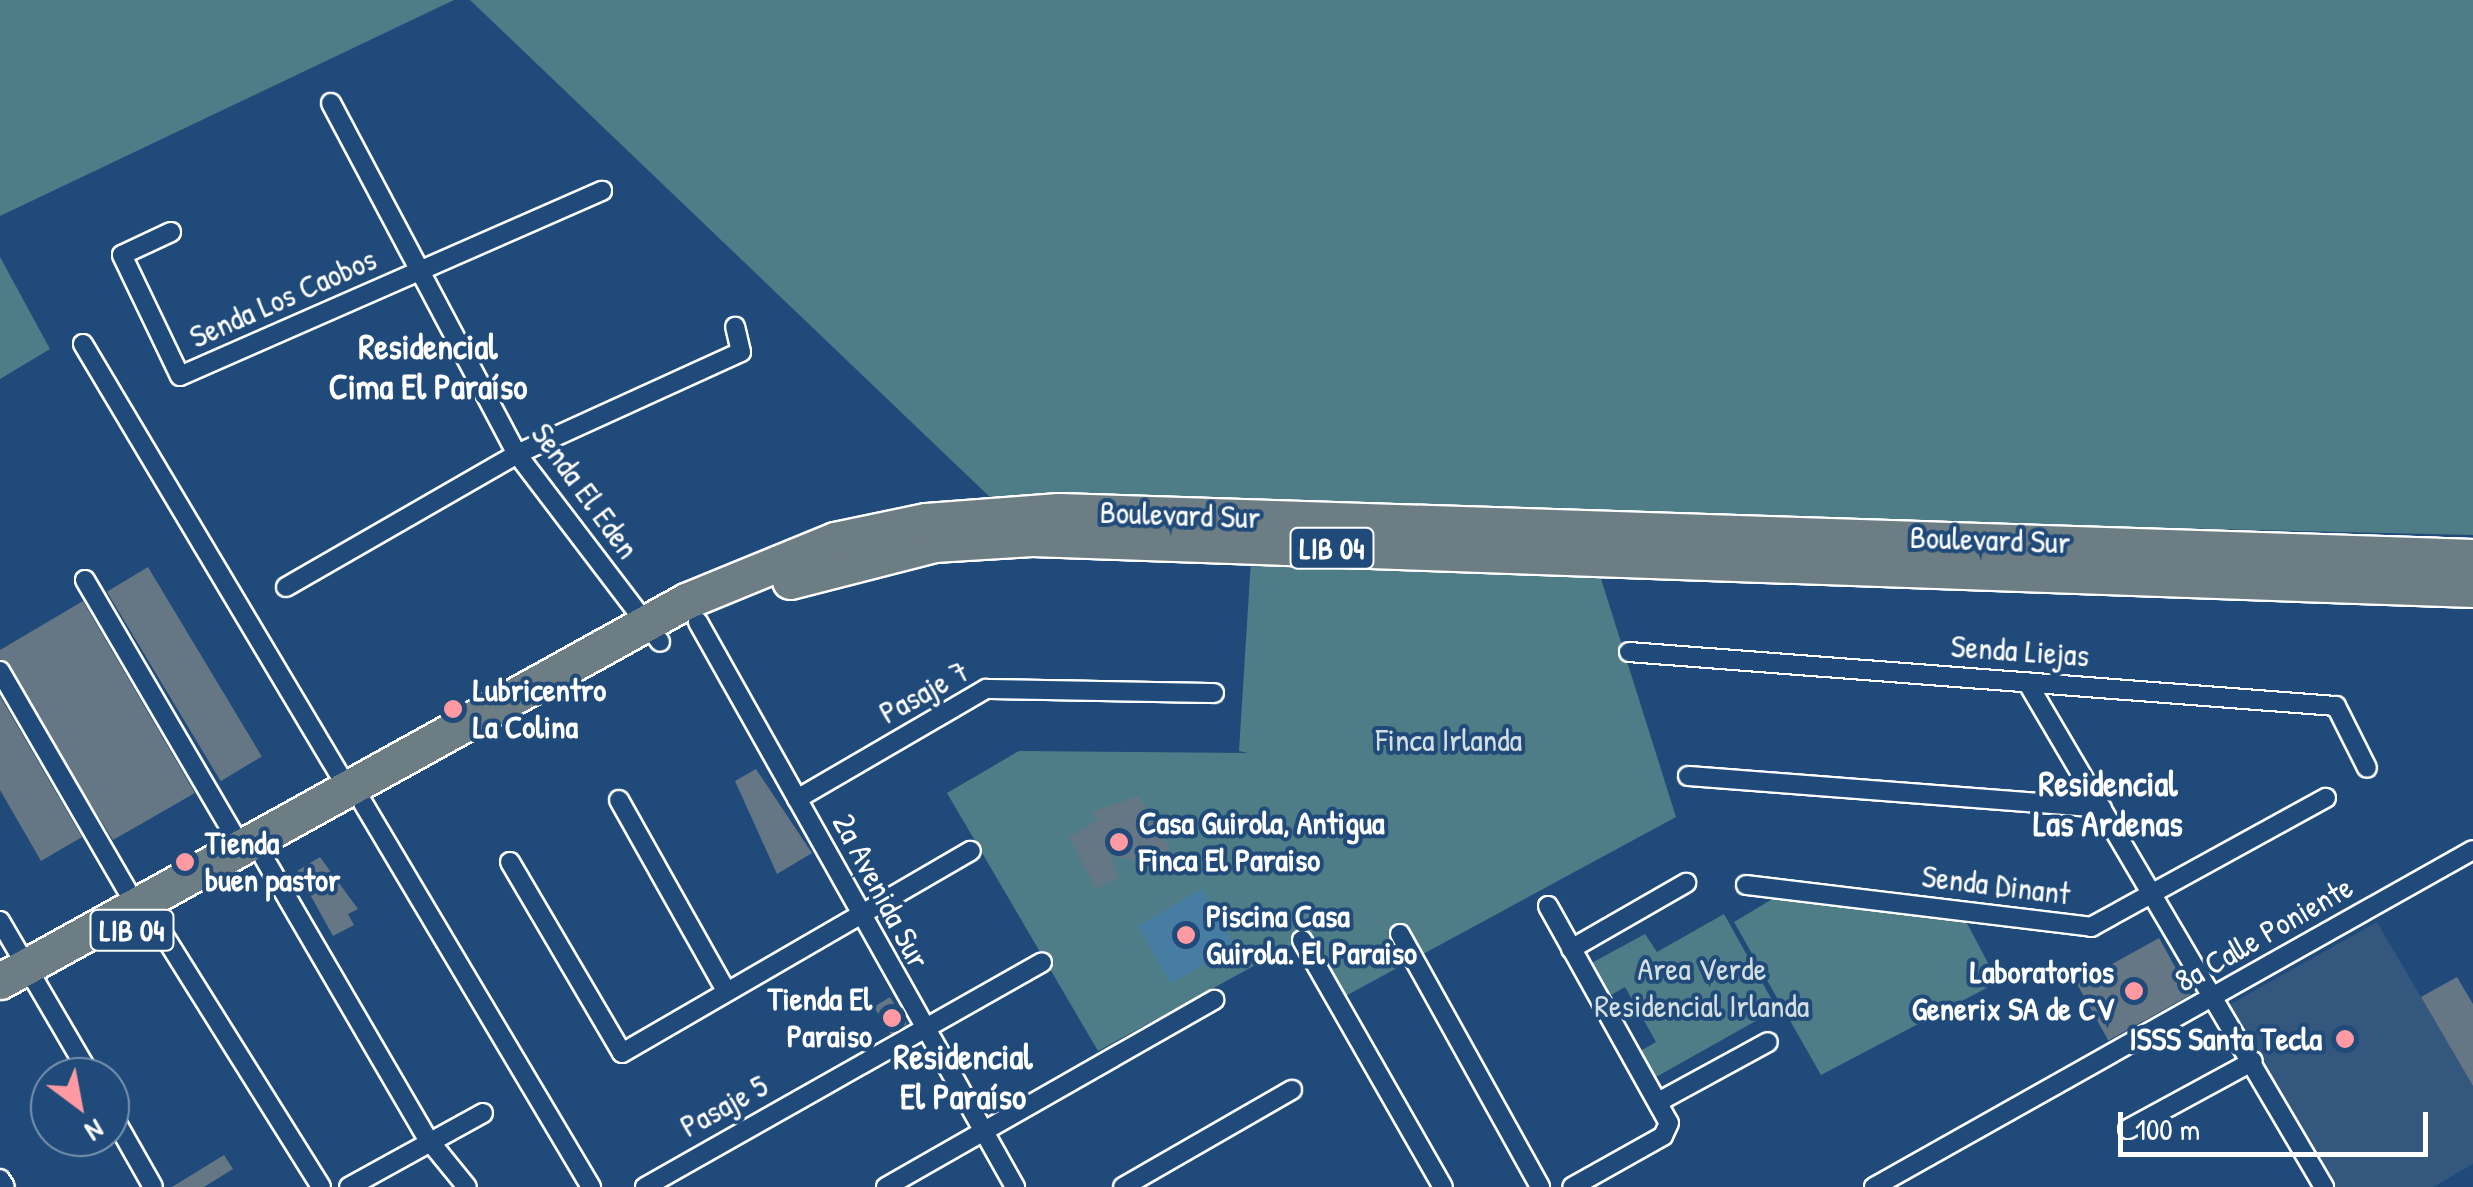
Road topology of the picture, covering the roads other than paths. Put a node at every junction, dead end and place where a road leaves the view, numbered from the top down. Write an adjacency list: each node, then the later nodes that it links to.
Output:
1 (331, 103): 4 (street, Senda El Eden)
2 (602, 191): 4 (street)
3 (171, 232): 4 (street, Senda Los Caobos)
4 (418, 271): 7 (street, Senda El Eden)
5 (734, 327): 7 (street)
6 (82, 344): 20 (street)
7 (517, 454): 10 (street); 13 (street, Senda El Eden)
8 (2473, 557): 13 (highway, Boulevard Sur / LIB 04)
9 (85, 580): 27 (street)
10 (286, 587)
11 (2473, 589): 12 (highway, Boulevard Sur / LIB 04)
12 (698, 622): 13 (highway, Boulevard Sur / LIB 04); 22 (street, 2a Avenida Sur)
13 (653, 632): 20 (highway, Boulevard Sur / LIB 04)
14 (1629, 652): 16 (street, Senda Liejas)
15 (0, 671): 33 (street)
16 (2027, 682): 18 (street, Senda Liejas); 24 (street)
17 (1214, 692): 22 (street, Pasaje 7)
18 (2368, 768)
19 (1688, 776): 24 (street)
20 (356, 796): 27 (highway, Boulevard Sur / LIB 04); 63 (street)
21 (2326, 798): 31 (street, Senda Dinant)
22 (797, 799): 34 (street, 2a Avenida Sur)
23 (619, 800): 41 (street)
24 (2102, 808): 31 (street)
25 (2473, 850): 42 (street, 8a Calle Poniente)
26 (971, 851): 34 (street)
27 (253, 853): 33 (highway, Boulevard Sur / LIB 04); 54 (street)
28 (510, 862): 41 (street)
29 (1686, 883): 38 (street)
30 (1746, 885): 31 (street, Senda Dinant)
31 (2152, 890): 42 (street)
32 (1548, 906): 38 (street)
33 (145, 913): 40 (highway, Boulevard Sur / LIB 04); 60 (street)
34 (862, 916): 41 (street); 45 (street, 2a Avenida Sur)
35 (0, 921): 40 (street)
36 (1400, 934): 69 (street)
37 (1302, 940): 68 (street)
38 (1571, 949): 50 (street)
39 (1042, 962): 45 (street, Pasaje 5)
40 (21, 977): 44 (highway, Boulevard Sur / LIB 04); 47 (street)
41 (726, 991)
42 (2216, 996): 48 (street); 57 (street, 8a Calle Poniente)
43 (1214, 1000): 53 (street)
44 (0, 1003)
45 (922, 1031): 53 (street, 2a Avenida Sur); 64 (street, Pasaje 5)
46 (1768, 1042): 50 (street)
47 (77, 1057)
48 (2252, 1061): 52 (street); 72 (street)
49 (1292, 1090): 67 (street)
50 (1658, 1102): 70 (street)
51 (483, 1113): 54 (street)
52 (2128, 1129)
53 (982, 1131): 65 (street); 66 (street, 2a Avenida Sur)
54 (427, 1138): 61 (street); 62 (street)
55 (130, 1145): 59 (street)
56 (0, 1178): 58 (street)
57 (1897, 1182): 71 (street, 8a Calle Poniente)
58 (5, 1187)
59 (154, 1187)
60 (321, 1187)
61 (349, 1187)
62 (467, 1187)
63 (591, 1187)
64 (645, 1187)
65 (886, 1187)
66 (1015, 1187)
67 (1124, 1187)
68 (1443, 1187)
69 (1540, 1187)
70 (1572, 1187)
71 (1874, 1187)
72 (2324, 1187)

